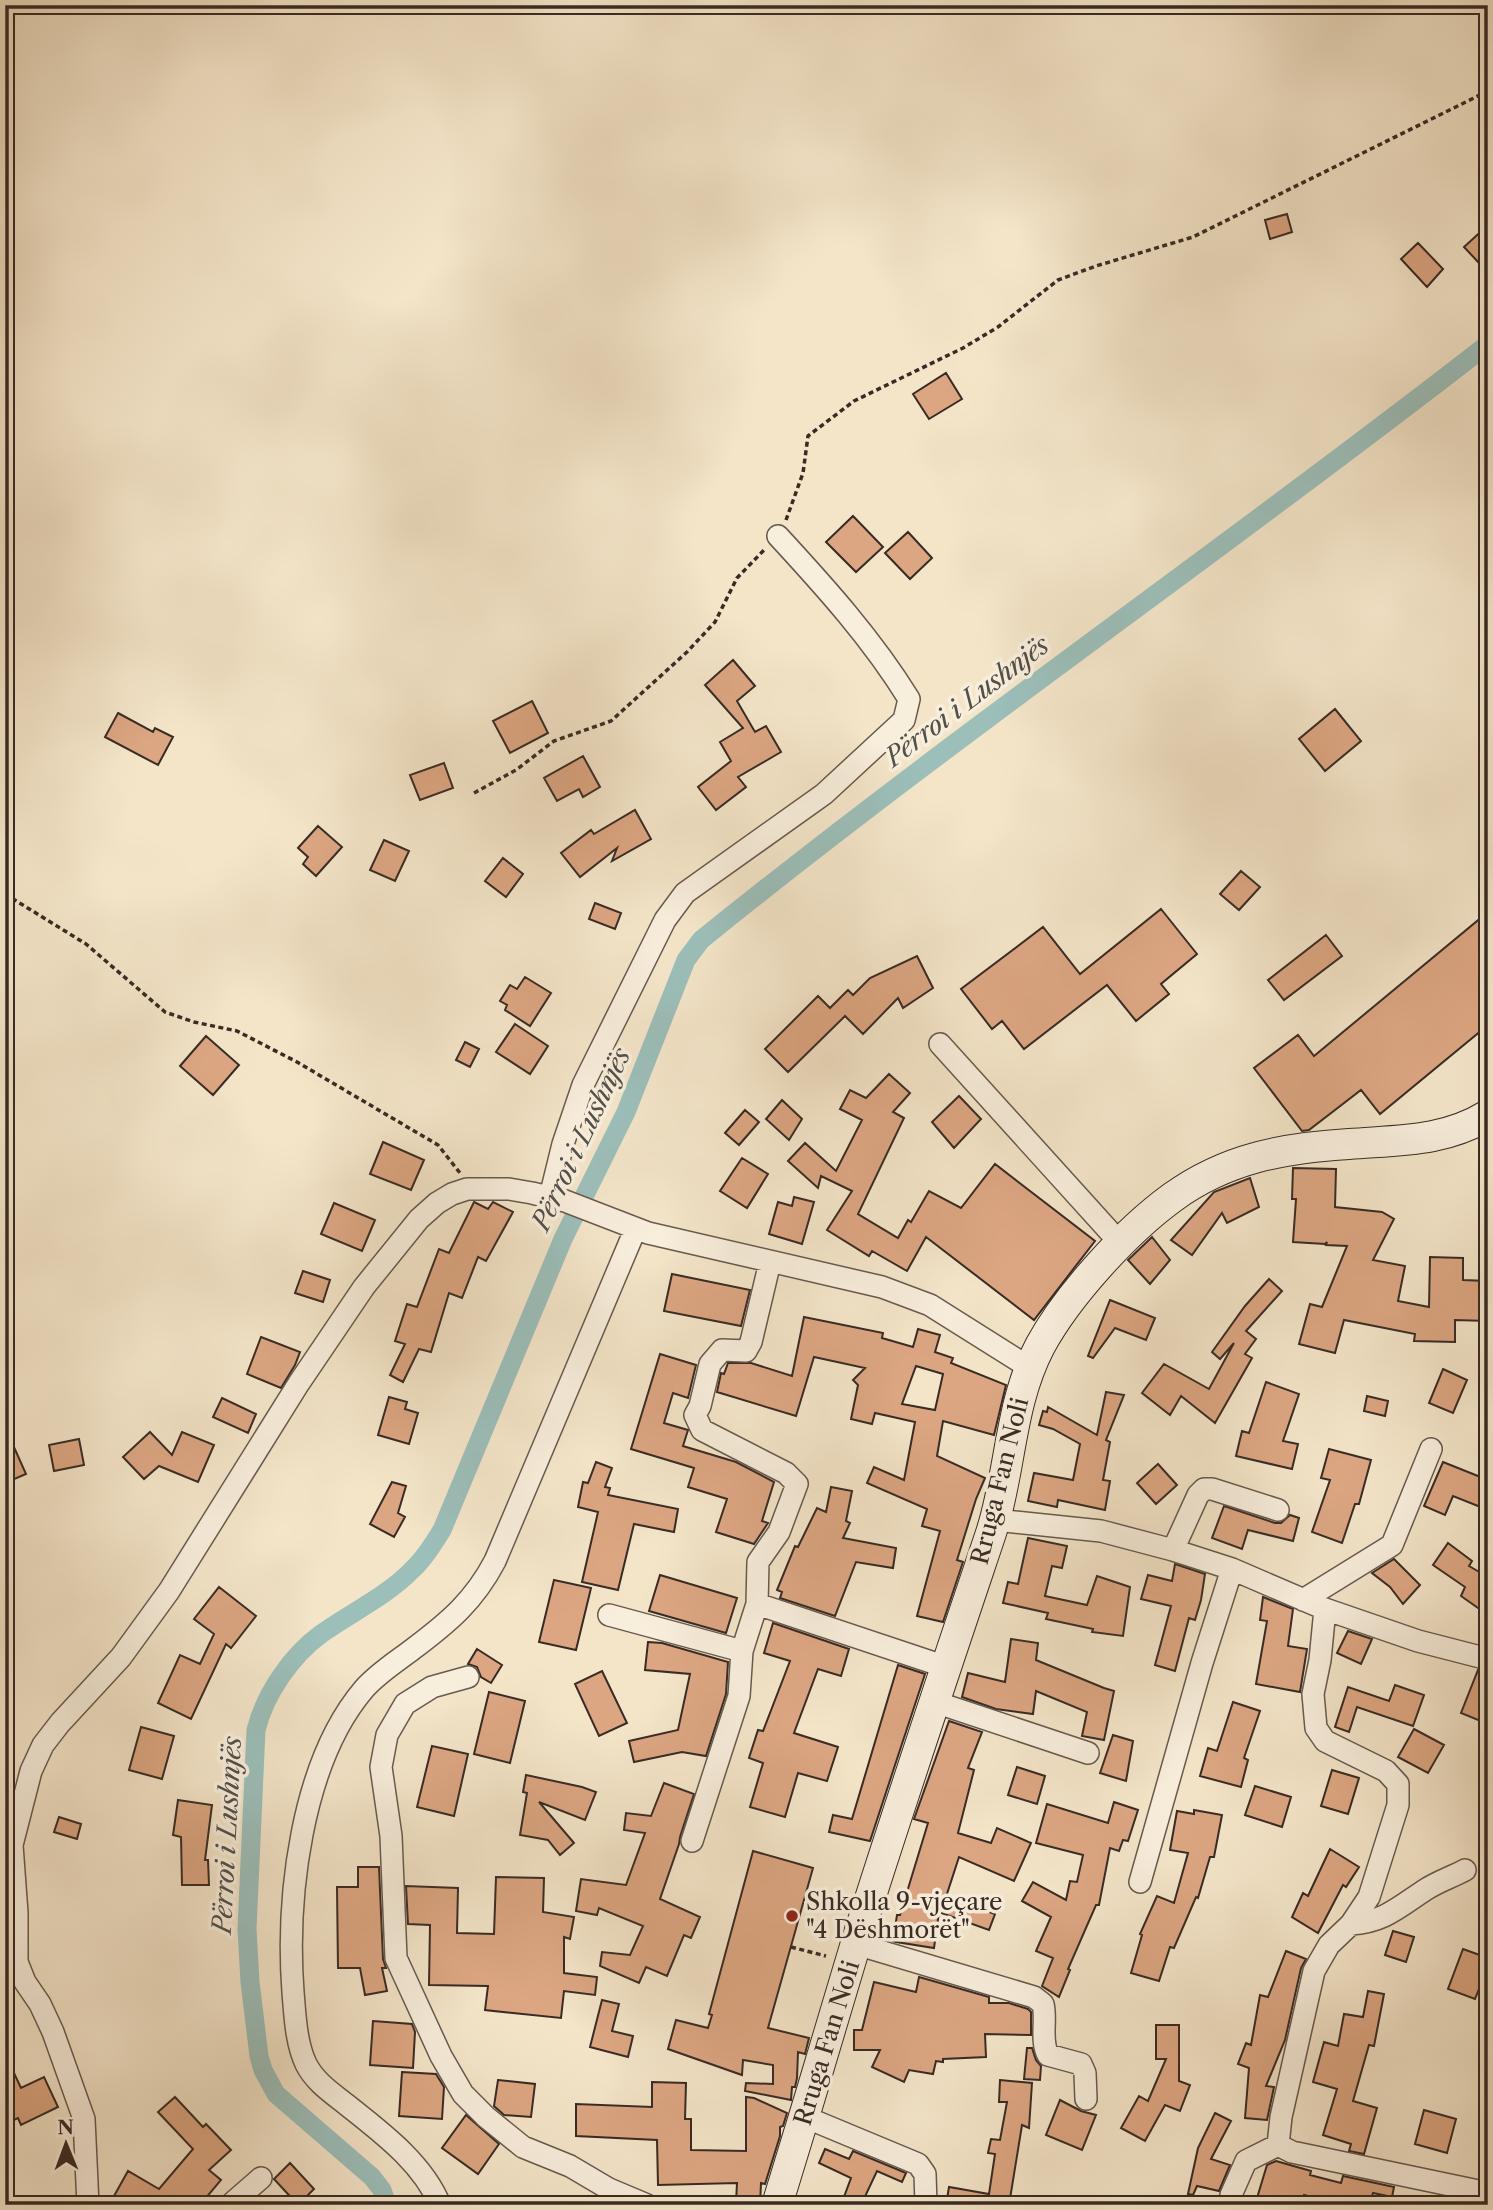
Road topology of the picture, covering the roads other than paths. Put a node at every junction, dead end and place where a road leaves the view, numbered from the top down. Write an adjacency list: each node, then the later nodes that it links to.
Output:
1 (778, 536): 4 (street)
2 (940, 1044): 6 (street)
3 (1488, 1115): 6 (main road, Rruga Fan Noli)
4 (554, 1198): 5 (street); 28 (street)
5 (626, 1226): 7 (street); 37 (street)
6 (1121, 1244): 8 (main road, Rruga Fan Noli)
7 (769, 1262): 8 (street); 15 (street)
8 (1030, 1368): 11 (main road, Rruga Fan Noli)
9 (1431, 1449): 14 (street)
10 (1278, 1510): 12 (street)
11 (995, 1520): 12 (street); 20 (main road, Rruga Fan Noli)
12 (1173, 1550): 13 (street)
13 (1231, 1569): 14 (street); 26 (street)
14 (1303, 1600): 16 (street)
15 (757, 1604): 18 (street); 20 (street)
16 (1325, 1609): 19 (street); 27 (street)
17 (609, 1615): 18 (street)
18 (741, 1651): 24 (street)
19 (1488, 1659)
20 (946, 1667): 22 (main road, Rruga Fan Noli)
21 (468, 1677): 38 (street)
22 (935, 1702): 23 (street); 29 (main road, Rruga Fan Noli)
23 (1088, 1752)
24 (692, 1841)
25 (1465, 1870): 27 (street)
26 (1140, 1882)
27 (1351, 1924): 32 (street)
28 (11, 1944): 35 (street)
29 (854, 1953): 30 (street); 31 (main road, Rruga Fan Noli)
30 (1086, 2099)
31 (805, 2117): 39 (main road, Rruga Fan Noli); 40 (street)
32 (1278, 2145): 34 (street); 41 (street)
33 (261, 2178): 36 (street)
34 (1488, 2193)
35 (88, 2205)
36 (230, 2205)
37 (440, 2205)
38 (647, 2205)
39 (777, 2205)
40 (926, 2205)
41 (1230, 2205)

